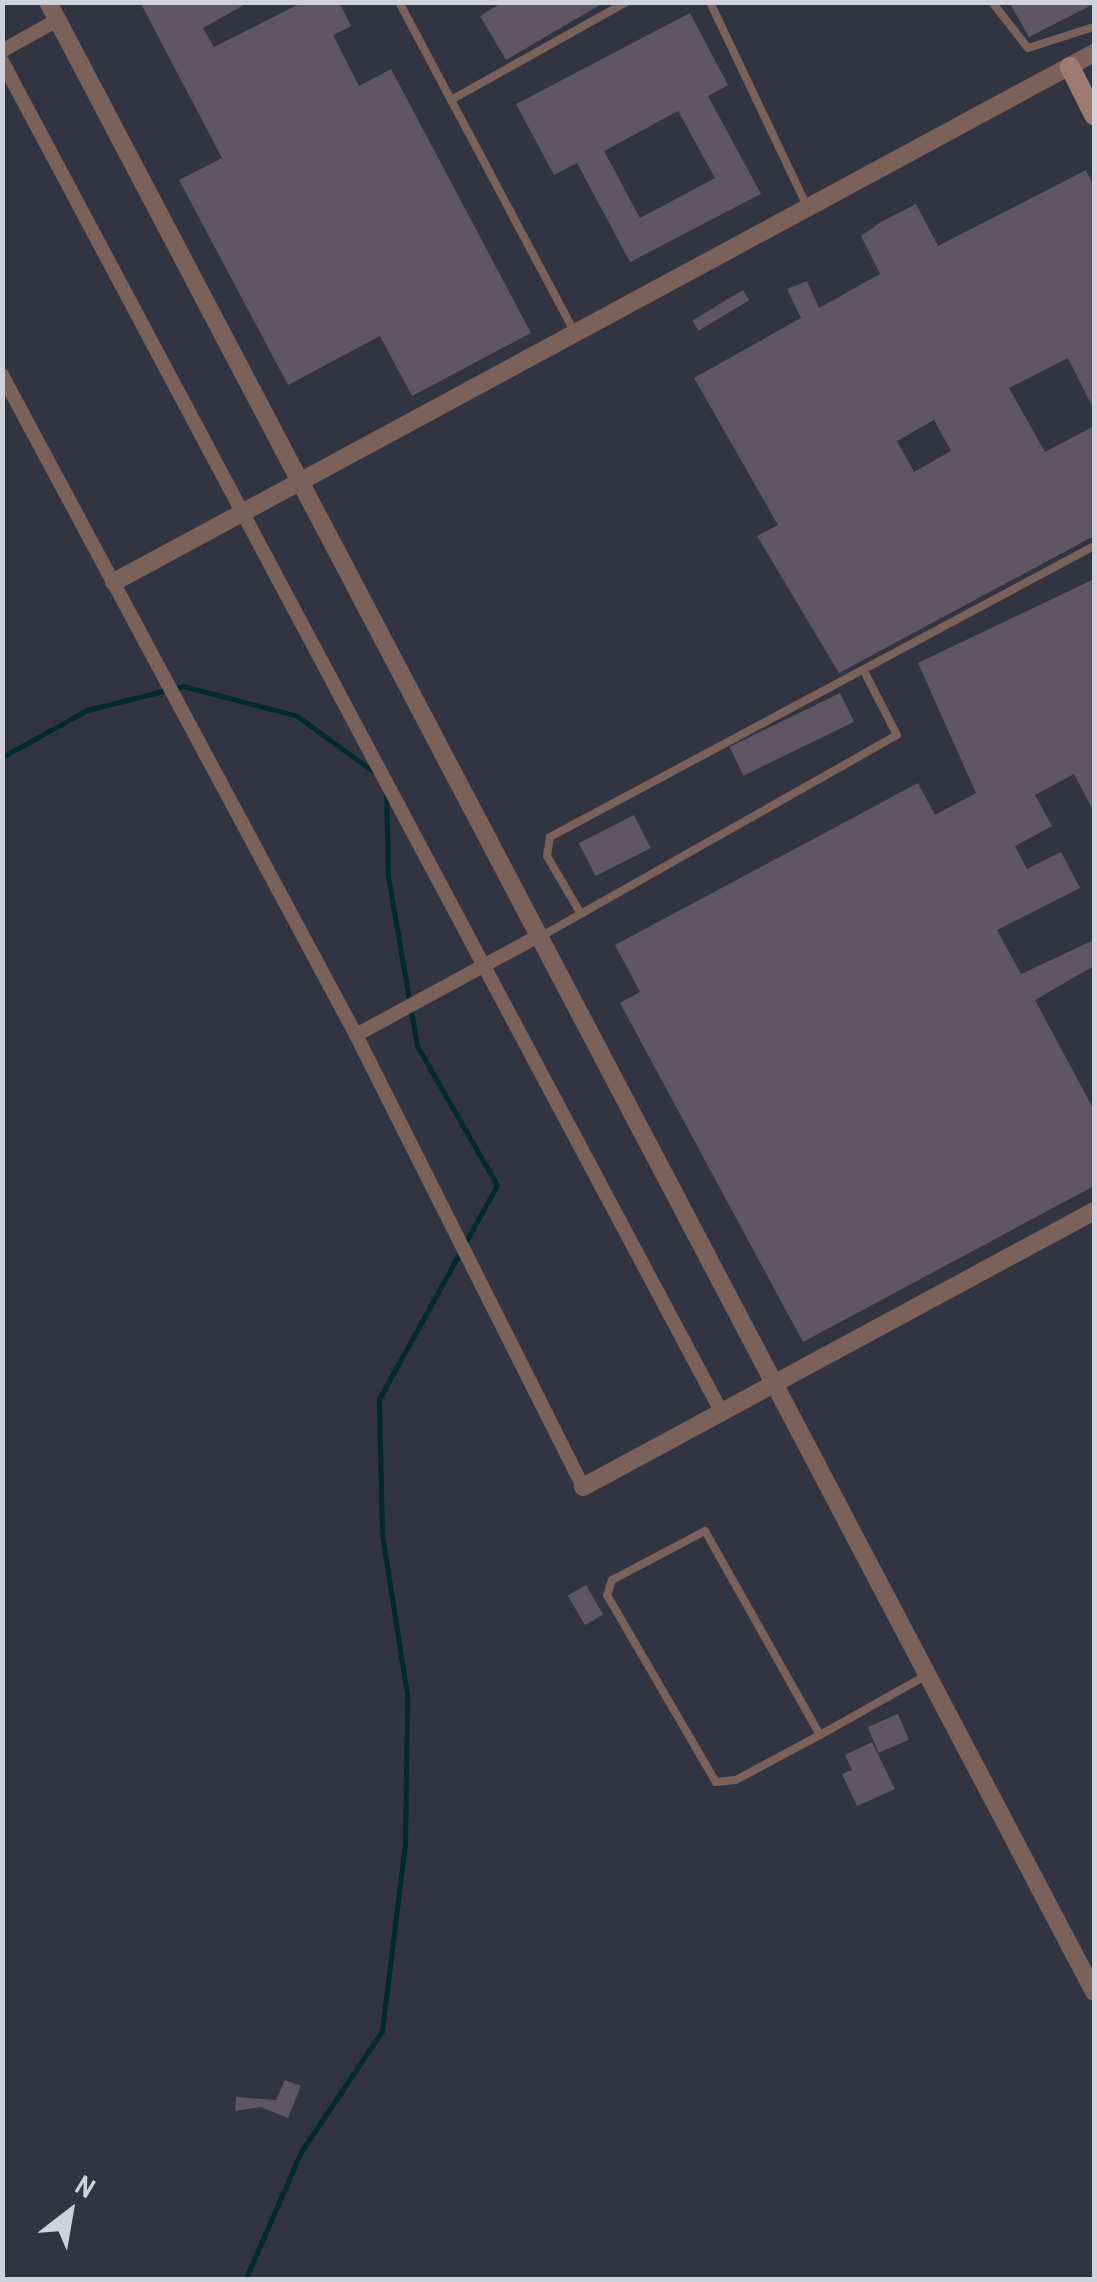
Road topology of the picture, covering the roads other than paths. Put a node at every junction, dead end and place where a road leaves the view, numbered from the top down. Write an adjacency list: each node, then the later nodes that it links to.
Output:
1 (48, 2): 6 (street)
2 (399, 2): 12 (lane)
3 (626, 2): 12 (lane)
4 (710, 2): 14 (lane)
5 (992, 2): 7 (lane)
6 (58, 20): 8 (street); 17 (street)
7 (1094, 27)
8 (2, 51)
9 (1094, 53): 11 (street)
10 (2, 61): 18 (street)
11 (1070, 66): 13 (main road); 14 (street)
12 (452, 100): 15 (lane)
13 (1094, 114)
14 (808, 208): 15 (street)
15 (576, 333): 17 (street)
16 (2, 376): 20 (street)
17 (298, 483): 18 (street); 23 (street)
18 (244, 512): 20 (street); 24 (street)
19 (1094, 546): 21 (lane)
20 (114, 582): 25 (street)
21 (865, 672): 22 (lane); 22 (lane)
22 (581, 914): 23 (lane)
23 (536, 938): 24 (street); 27 (street)
24 (483, 964): 25 (street); 28 (street)
25 (356, 1035): 29 (street)
26 (1094, 1211): 27 (street)
27 (768, 1384): 28 (street); 30 (street)
28 (721, 1411): 29 (street)
29 (583, 1487)
30 (925, 1676): 31 (lane); 32 (street)
31 (820, 1735): 31 (lane)
32 (1094, 1992)

